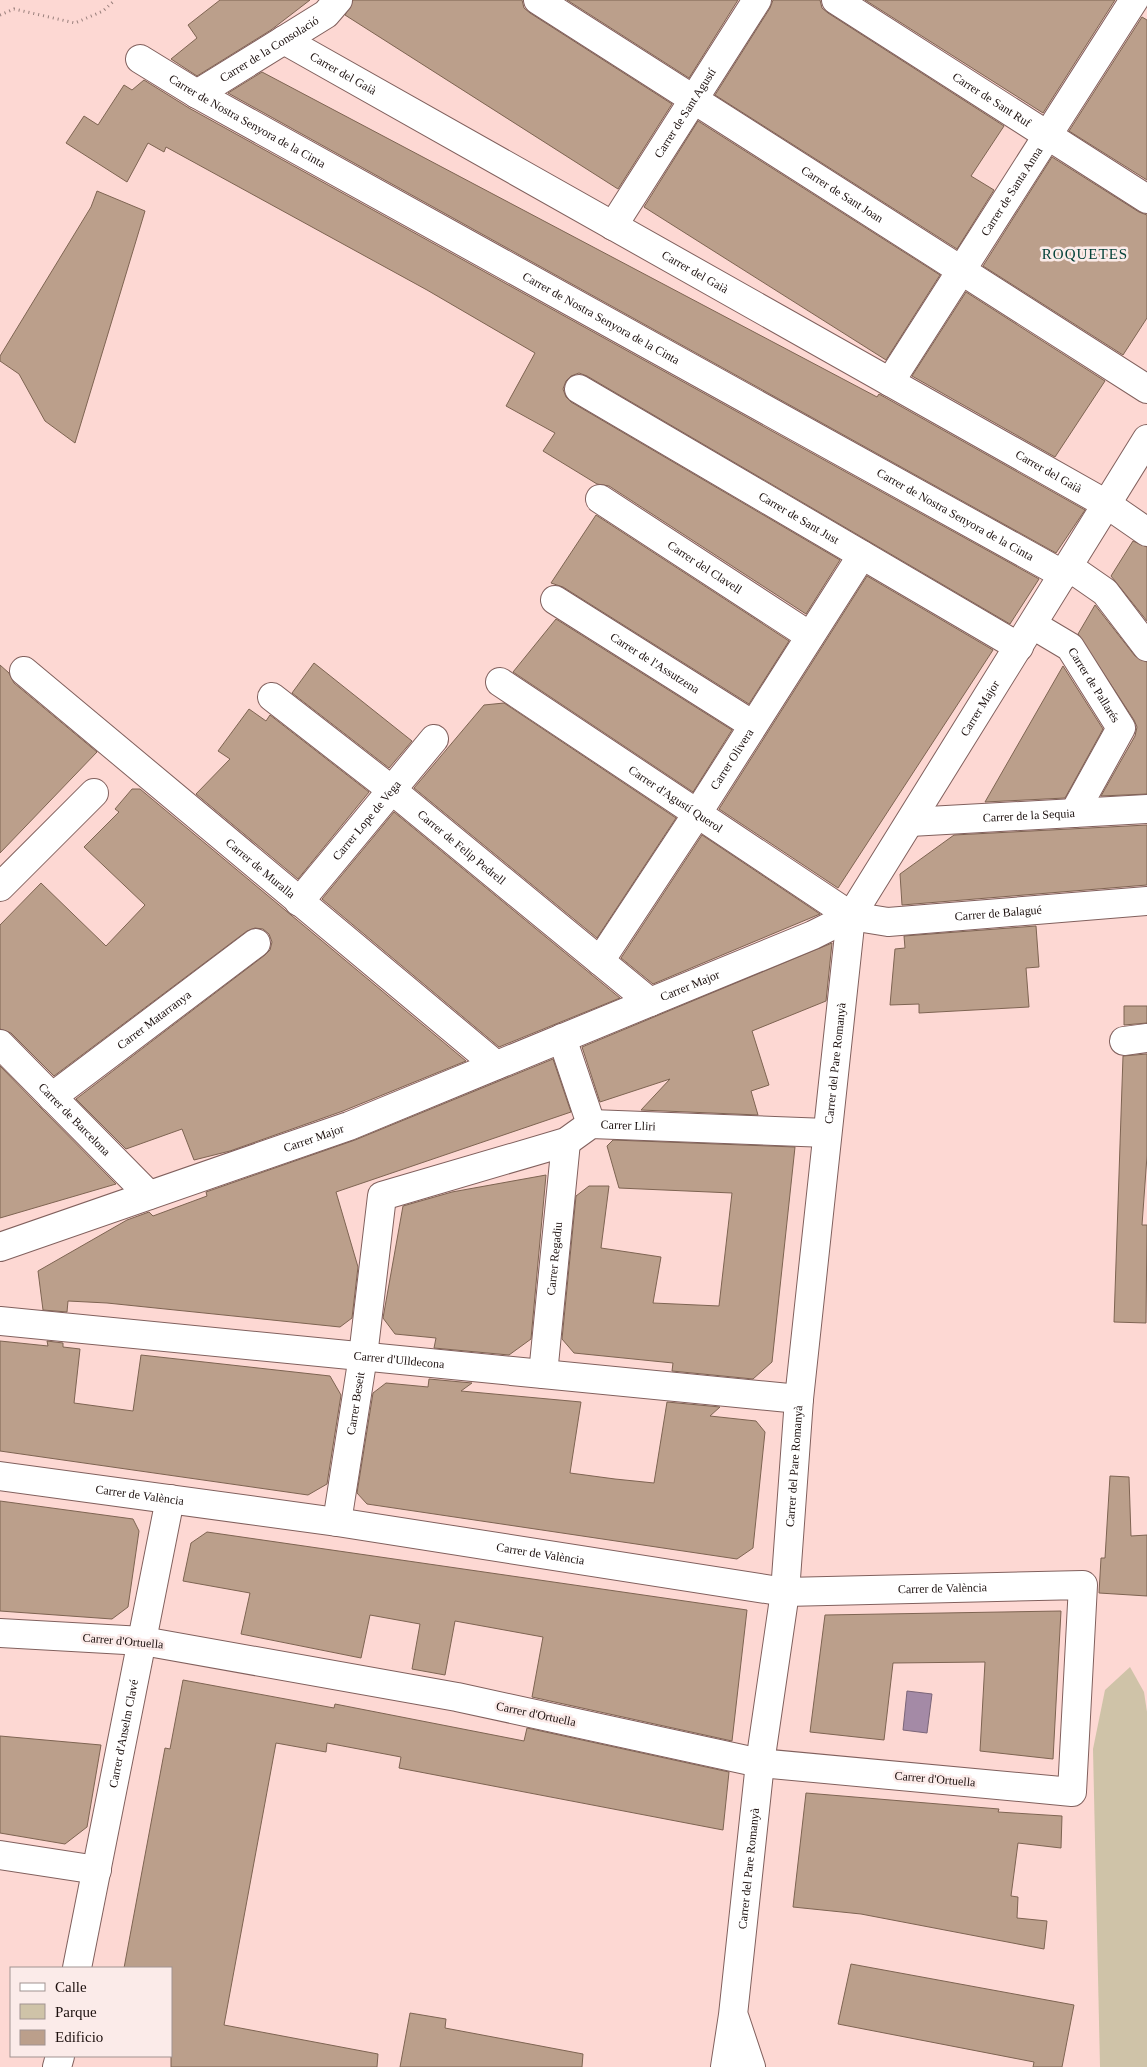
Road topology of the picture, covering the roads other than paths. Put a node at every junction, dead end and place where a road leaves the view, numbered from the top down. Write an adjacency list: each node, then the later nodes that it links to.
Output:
1 (338, 0): 6 (street, Carrer de la Consolació)
2 (538, 0): 9 (street, Carrer de Sant Joan)
3 (757, 0): 9 (street, Carrer de Sant Agustí)
4 (836, 0): 10 (street, Carrer de Sant Ruf)
5 (1134, 0): 10 (street, Carrer de Santa Anna)
6 (284, 40): 8 (street, Carrer de la Consolació); 12 (street, Carrer del Gaià)
7 (140, 59): 8 (street, Carrer de Nostra Senyora de la Cinta)
8 (197, 94): 22 (street, Carrer de Nostra Senyora de la Cinta)
9 (693, 99): 12 (street, Carrer de Sant Agustí); 13 (street, Carrer de Sant Joan)
10 (1046, 135): 11 (street, Carrer de Sant Ruf); 13 (street, Carrer de Santa Anna)
11 (1147, 199)
12 (613, 226): 14 (street, Carrer del Gaià)
13 (963, 271): 14 (street, Carrer de Santa Anna); 15 (street, Carrer de Sant Joan)
14 (890, 382): 19 (street, Carrer del Gaià)
15 (1147, 388)
16 (579, 389): 21 (street, Carrer de Sant Just)
17 (1147, 439): 19 (street, Carrer Major)
18 (600, 499): 24 (street, Carrer del Clavell)
19 (1108, 505): 20 (street, Carrer del Gaià); 22 (street, Carrer Major)
20 (1147, 532)
21 (862, 555): 24 (street, Carrer Olivera); 25 (street, Carrer de Sant Just)
22 (1066, 571): 25 (street, Carrer Major); 26 (street, Carrer de Nostra Senyora de la Cinta)
23 (555, 600): 30 (street, Carrer de l'Assutzena)
24 (810, 636): 30 (street, Carrer Olivera)
25 (1026, 636): 35 (street, Carrer de Pallarés); 37 (street, Carrer Major)
26 (1147, 647)
27 (24, 671): 40 (street, Carrer de Muralla)
28 (500, 682): 36 (street, Carrer d'Agustí Querol)
29 (272, 697): 32 (street, Carrer de Felip Pedrell)
30 (753, 725): 36 (street, Carrer Olivera)
31 (434, 739): 32 (street, Carrer Lope de Vega)
32 (393, 791): 40 (street, Carrer Lope de Vega); 43 (street, Carrer de Felip Pedrell)
33 (94, 793): 38 (street)
34 (1147, 809): 35 (street, Carrer de la Sequia)
35 (1074, 813): 37 (street, Carrer de la Sequia)
36 (697, 814): 41 (street, Carrer d'Agustí Querol); 43 (street, Carrer Olivera)
37 (910, 822): 41 (street, Carrer Major)
38 (0, 888)
39 (1147, 901): 41 (street, Carrer de Balagué)
40 (299, 902): 47 (street, Carrer de Muralla)
41 (851, 916): 44 (street, Carrer Major); 50 (street, Carrer del Pare Romanyà)
42 (256, 943): 48 (street, Carrer Matarranya)
43 (600, 961): 44 (street, Carrer de Felip Pedrell)
44 (650, 1002): 45 (street, Carrer Major)
45 (562, 1038): 47 (street, Carrer Major); 49 (street)
46 (0, 1044): 48 (street, Carrer de Barcelona)
47 (496, 1065): 52 (street, Carrer Major)
48 (52, 1097): 52 (street, Carrer de Barcelona)
49 (591, 1124): 50 (street, Carrer Lliri); 51 (street, Carrer Lliri)
50 (827, 1133): 58 (street, Carrer del Pare Romanyà)
51 (566, 1142): 53 (street, Carrer Lliri); 57 (street, Carrer Regadiu)
52 (149, 1195): 54 (street, Carrer Major)
53 (382, 1196): 56 (street, Carrer Beseit)
54 (0, 1247)
55 (0, 1321): 56 (street, Carrer d'Ulldecona)
56 (364, 1356): 57 (street, Carrer d'Ulldecona); 61 (street, Carrer Beseit)
57 (543, 1374): 58 (street, Carrer d'Ulldecona)
58 (799, 1399): 62 (street, Carrer del Pare Romanyà)
59 (0, 1476): 60 (street, Carrer de València)
60 (170, 1499): 61 (street, Carrer de València); 64 (street, Carrer d'Anselm Clavé)
61 (337, 1522): 62 (street, Carrer de València)
62 (785, 1592): 65 (street, Carrer del Pare Romanyà); 66 (street, Carrer de València)
63 (0, 1633): 64 (street, Carrer d'Ortuella)
64 (143, 1641): 65 (street, Carrer d'Ortuella); 68 (street, Carrer d'Anselm Clavé)
65 (760, 1763): 66 (street, Carrer d'Ortuella); 70 (street, Carrer del Pare Romanyà)
66 (1072, 1792)
67 (0, 1855): 68 (street)
68 (97, 1870): 69 (street, Carrer d'Anselm Clavé)
69 (77, 1967)
70 (733, 2015): 71 (street, Carrer del Pare Romanyà); 72 (street, Carrer del Pare Romanyà)
71 (725, 2067)
72 (751, 2067)

